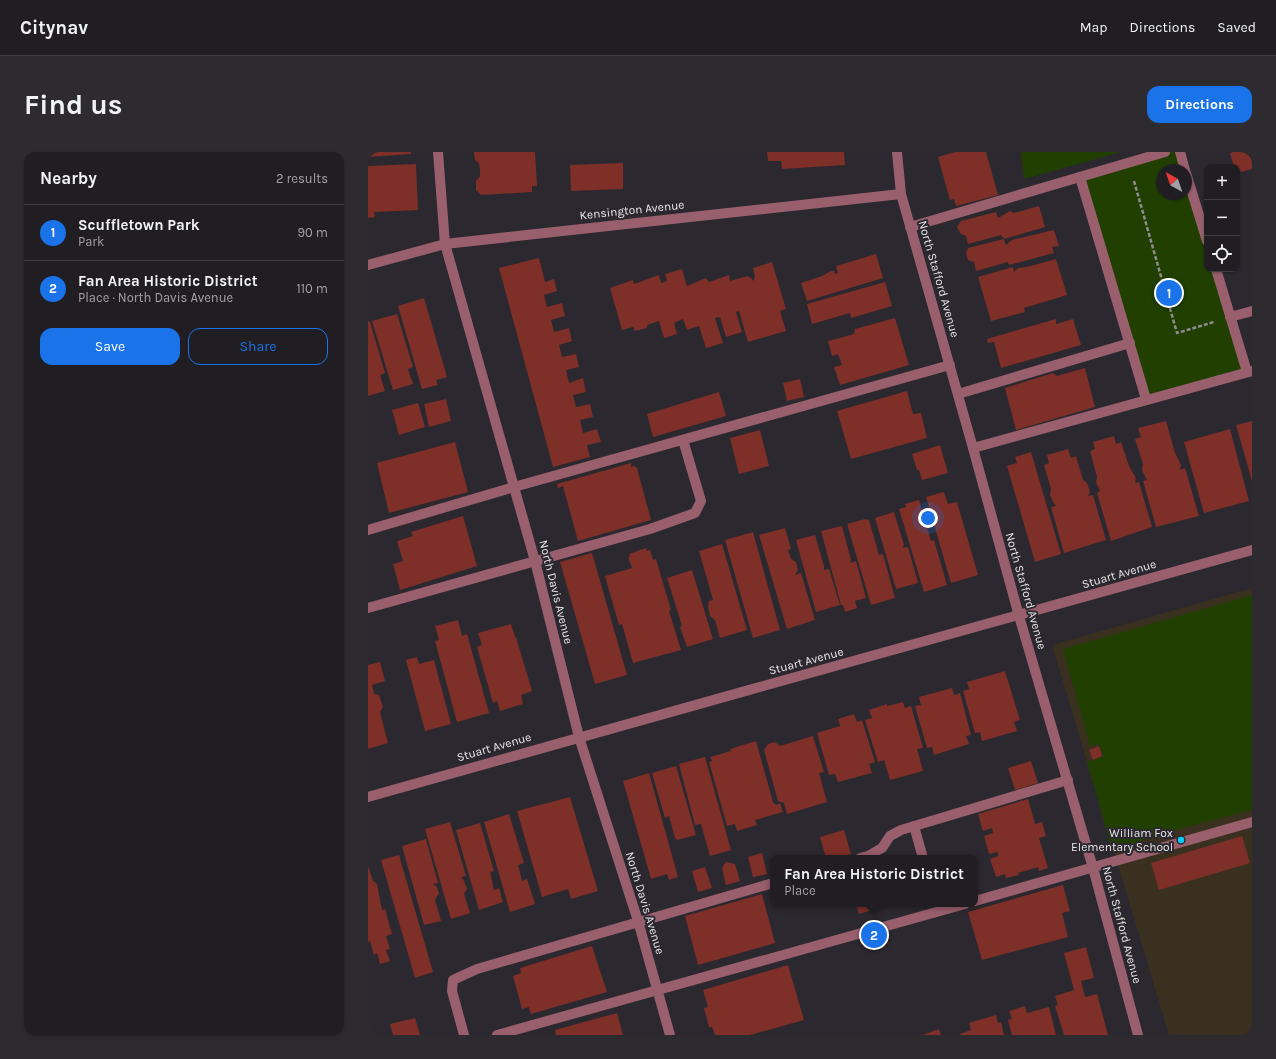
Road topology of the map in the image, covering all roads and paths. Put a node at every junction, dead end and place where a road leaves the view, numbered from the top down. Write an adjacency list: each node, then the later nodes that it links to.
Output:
1 (438, 152): 12 (street, North Davis Avenue)
2 (897, 152): 9 (street, North Stafford Avenue)
3 (1165, 152): 5 (street)
4 (1180, 152): 6 (street)
5 (1128, 163): 7 (street); 16 (path)
6 (1184, 164)
7 (1080, 177): 10 (street); 17 (street)
8 (1192, 191): 11 (street)
9 (901, 194): 10 (street, North Stafford Avenue); 12 (street, Kensington Avenue)
10 (910, 227): 18 (street, North Stafford Avenue)
11 (1206, 236)
12 (445, 244): 13 (street, Kensington Avenue); 24 (street, North Davis Avenue)
13 (368, 266)
14 (1217, 272): 16 (street)
15 (1252, 310): 16 (street)
16 (1230, 317): 19 (street)
17 (1130, 343): 20 (street); 21 (street)
18 (950, 365): 20 (street, North Stafford Avenue); 22 (street)
19 (1250, 371): 21 (street)
20 (958, 394): 23 (street, North Stafford Avenue)
21 (1146, 399): 23 (street)
22 (683, 440): 24 (street); 27 (street)
23 (973, 448): 29 (street, North Stafford Avenue)
24 (514, 487): 25 (street); 27 (street, North Davis Avenue)
25 (368, 530)
26 (1252, 550): 29 (street, Stuart Avenue)
27 (535, 561): 28 (street); 30 (street, North Davis Avenue)
28 (368, 608)
29 (1019, 616): 30 (street, Stuart Avenue); 31 (street, North Stafford Avenue)
30 (579, 737): 32 (street, Stuart Avenue); 41 (street, North Davis Avenue)
31 (1068, 780): 34 (street); 37 (street, North Stafford Avenue)
32 (368, 797)
33 (1252, 822): 37 (street)
34 (914, 826): 35 (street); 36 (street)
35 (870, 855)
36 (922, 855)
37 (1093, 868): 39 (street); 46 (street, North Stafford Avenue)
38 (770, 884): 41 (street)
39 (978, 900)
40 (937, 908): 42 (street)
41 (638, 921): 42 (street, North Davis Avenue); 43 (street)
42 (658, 990): 44 (street); 45 (street, North Davis Avenue)
43 (464, 1035)
44 (498, 1035)
45 (670, 1035)
46 (1138, 1035)

